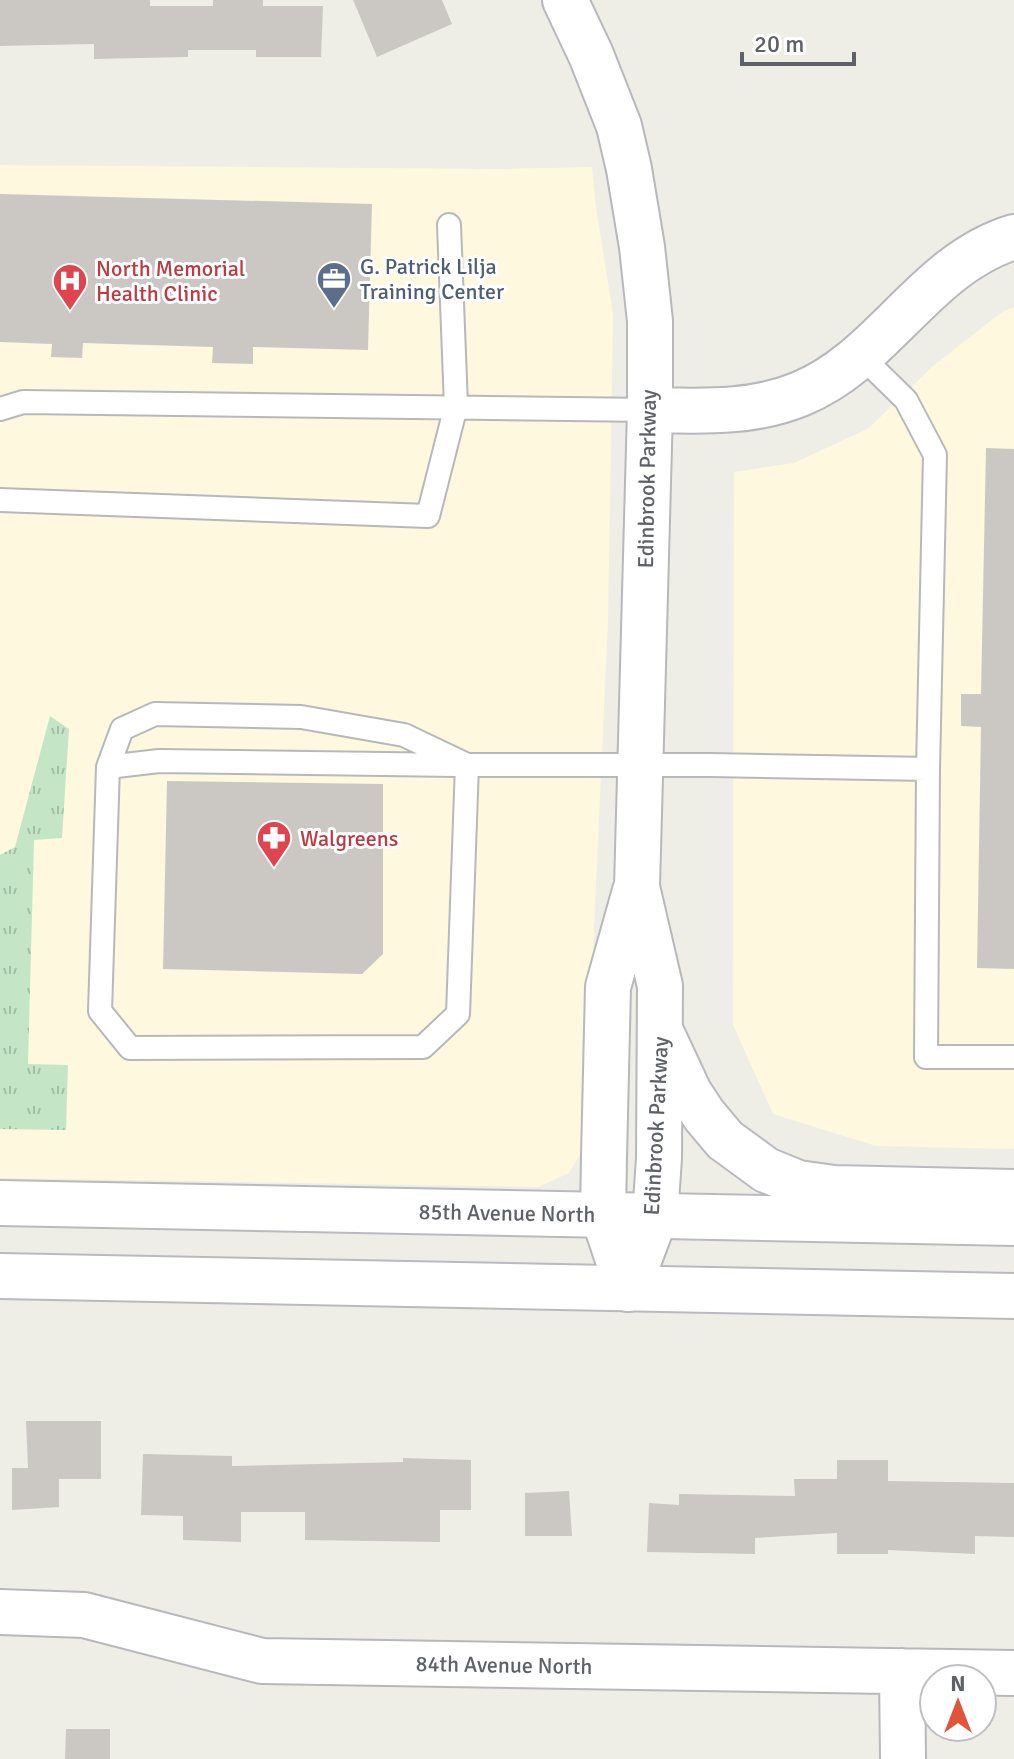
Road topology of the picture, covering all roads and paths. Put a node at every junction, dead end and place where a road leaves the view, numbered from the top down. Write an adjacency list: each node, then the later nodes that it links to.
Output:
1 (565, 0): 7 (street, Edinbrook Parkway)
2 (449, 225): 5 (lane)
3 (1014, 237): 4 (street)
4 (860, 355): 7 (street); 12 (lane)
5 (456, 406): 6 (lane); 7 (lane); 8 (lane)
6 (0, 409)
7 (650, 410): 10 (street, Edinbrook Parkway)
8 (0, 500)
9 (467, 765): 10 (lane); 11 (lane); 11 (lane); 11 (lane)
10 (639, 766): 12 (lane); 13 (street, Edinbrook Parkway)
11 (108, 767)
12 (928, 769): 15 (lane)
13 (637, 887): 14 (street, Edinbrook Parkway); 18 (street, Edinbrook Parkway)
14 (662, 1034): 16 (street); 19 (street, Edinbrook Parkway)
15 (1014, 1057)
16 (1014, 1192)
17 (0, 1203): 18 (street, 85th Avenue North)
18 (603, 1215): 19 (street, 85th Avenue North); 22 (street, Edinbrook Parkway)
19 (655, 1217): 20 (street, 85th Avenue North); 22 (street, Edinbrook Parkway)
20 (1014, 1223)
21 (0, 1276): 22 (street)
22 (628, 1289): 23 (street)
23 (1014, 1296)
24 (0, 1612): 25 (street, 84th Avenue North)
25 (902, 1671): 26 (street, 84th Avenue North); 27 (street)
26 (1014, 1673)
27 (903, 1759)

